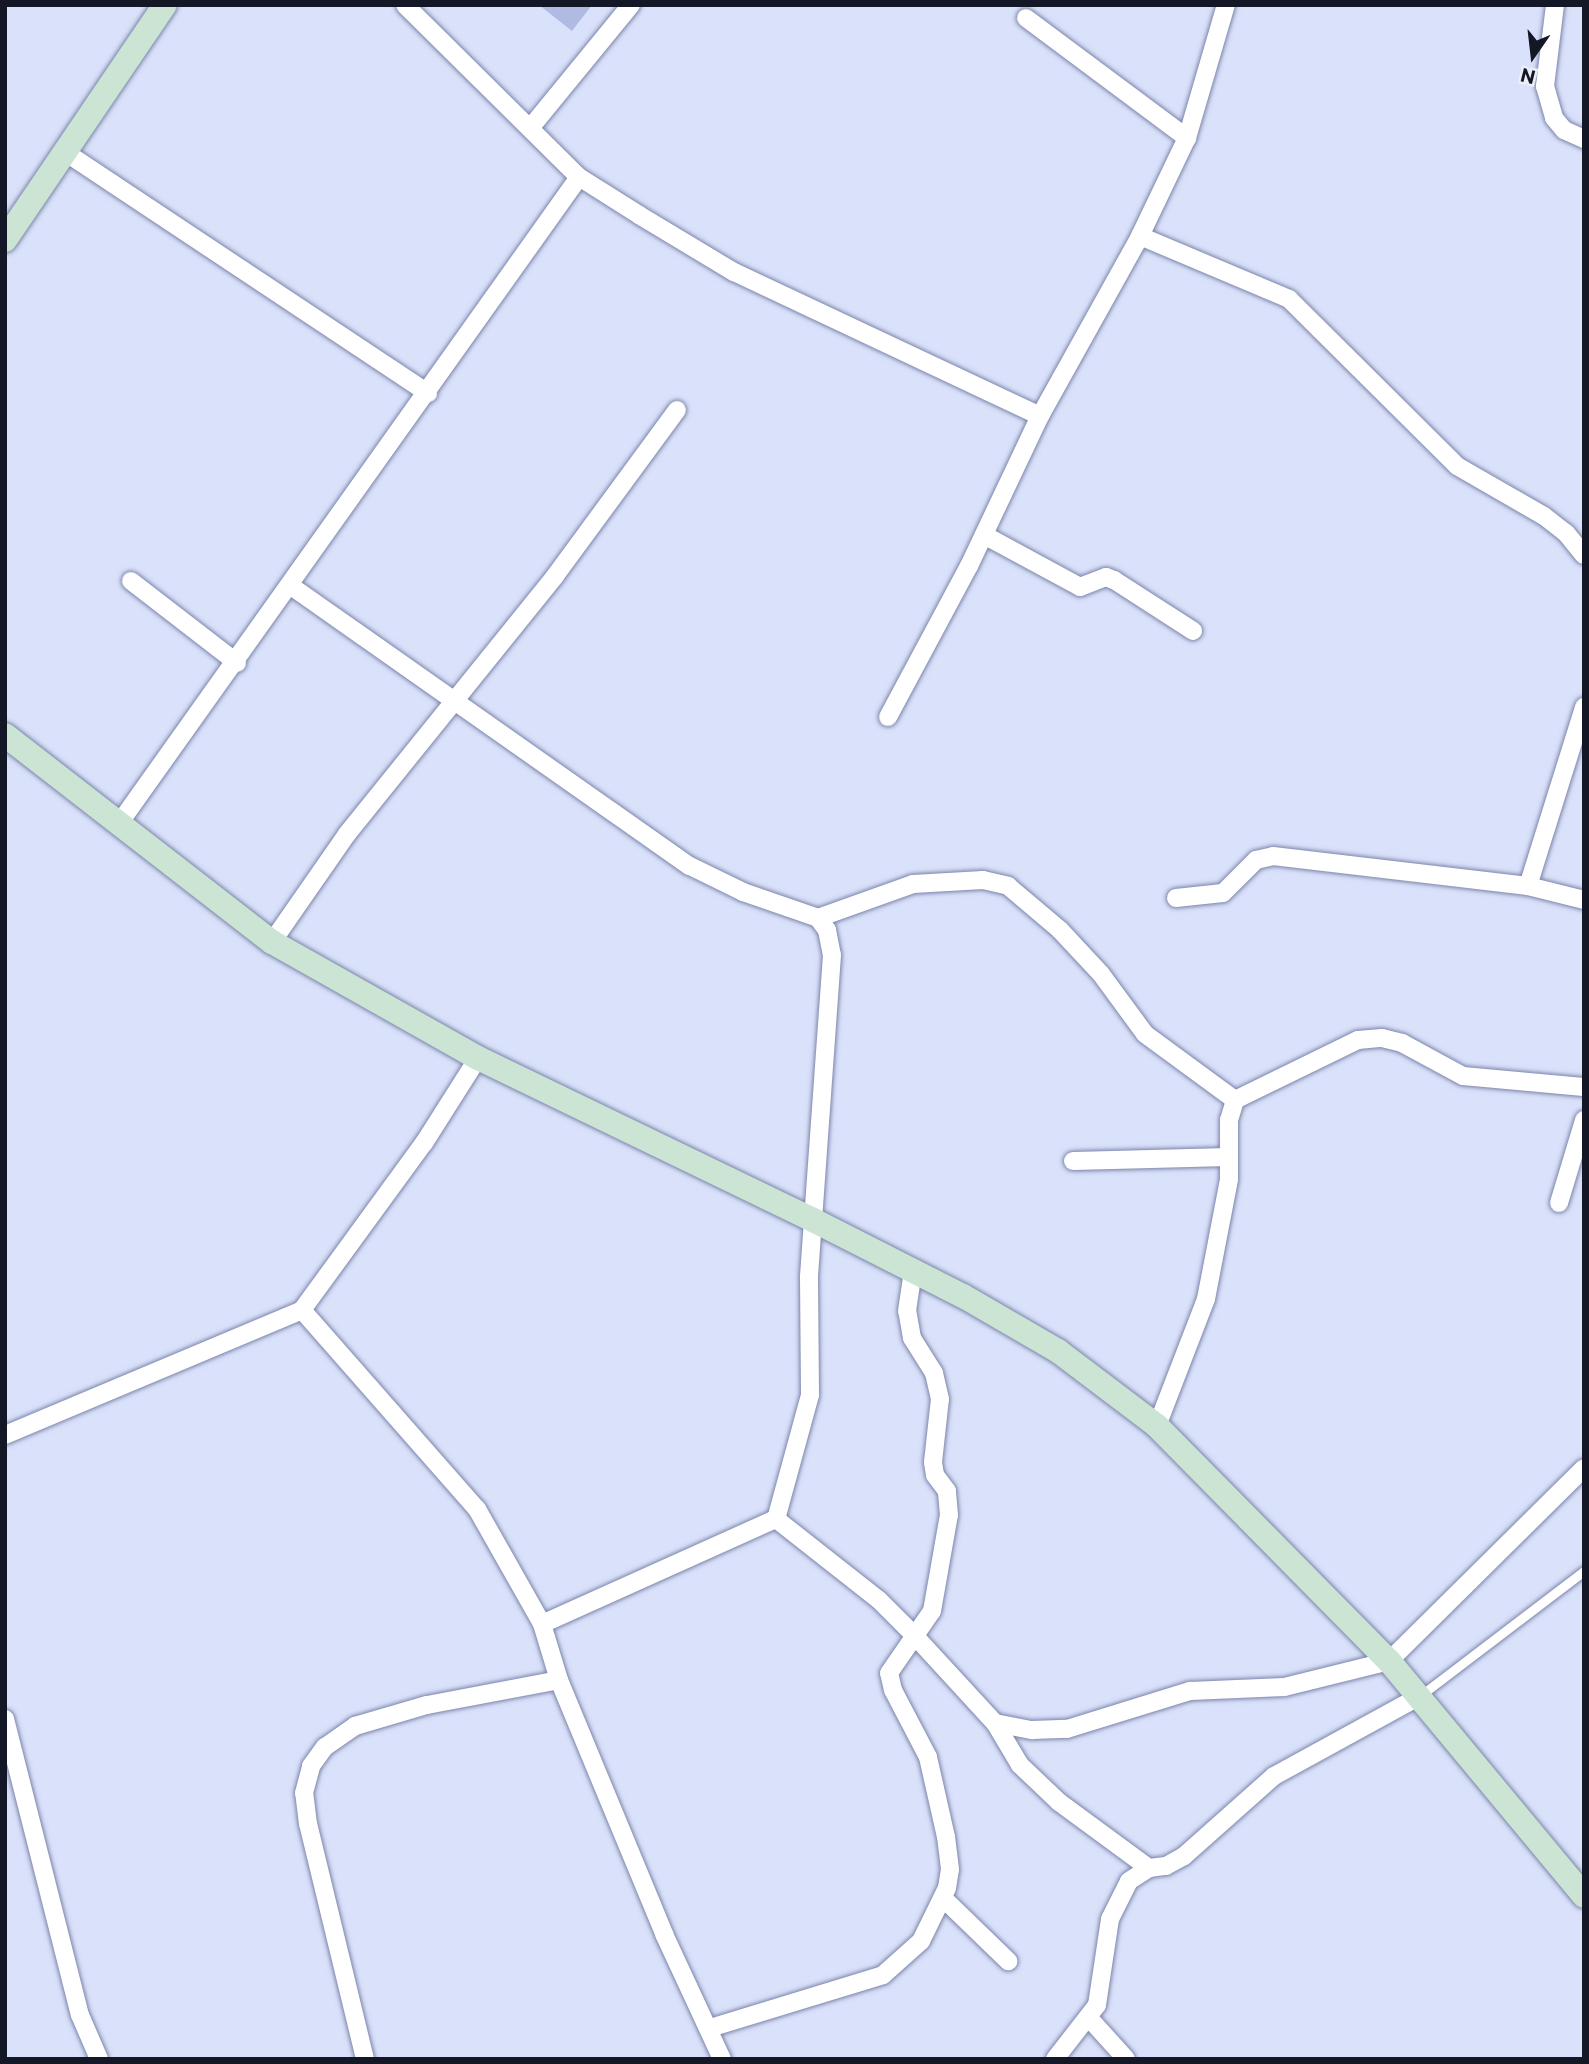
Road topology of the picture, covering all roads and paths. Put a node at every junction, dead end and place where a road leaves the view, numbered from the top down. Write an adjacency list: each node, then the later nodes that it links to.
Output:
1 (165, 5): 10 (street)
2 (405, 5): 7 (street)
3 (631, 5): 7 (street)
4 (1226, 5): 8 (street)
5 (1555, 5): 9 (street)
6 (1026, 18): 8 (street)
7 (531, 127): 11 (street)
8 (1187, 138): 13 (street)
9 (1584, 139)
10 (65, 152): 12 (street); 14 (street)
11 (579, 177): 14 (street); 16 (street)
12 (8, 231)
13 (1140, 236): 16 (street); 18 (street)
14 (428, 393): 20 (street)
15 (677, 410): 23 (street)
16 (1040, 416): 17 (street)
17 (984, 535): 21 (street); 25 (street)
18 (1584, 555)
19 (131, 581): 22 (street)
20 (291, 586): 22 (street); 23 (street)
21 (1194, 631)
22 (237, 663): 27 (street)
23 (457, 700): 31 (street); 32 (street)
24 (1584, 707): 28 (street)
25 (888, 717)
26 (5, 735): 27 (street)
27 (118, 825): 32 (street)
28 (1528, 886): 29 (street); 30 (street)
29 (1176, 898)
30 (1584, 900)
31 (818, 918): 35 (street); 40 (street)
32 (272, 942): 33 (street)
33 (478, 1058): 40 (street); 42 (street)
34 (1584, 1087): 35 (street)
35 (1235, 1100): 37 (street)
36 (1584, 1120): 39 (street)
37 (1229, 1157): 38 (street); 43 (street)
38 (1073, 1161)
39 (1559, 1203)
40 (813, 1220): 41 (street); 46 (street)
41 (913, 1270): 43 (street); 49 (street)
42 (302, 1310): 44 (street); 48 (street)
43 (1157, 1426): 50 (street)
44 (5, 1434)
45 (1584, 1468): 50 (street)
46 (776, 1519): 48 (street); 49 (street)
47 (1584, 1571): 52 (lane)
48 (542, 1623): 51 (street)
49 (914, 1635): 54 (street); 57 (street)
50 (1390, 1661): 52 (street); 54 (street)
51 (559, 1680): 60 (street); 62 (street)
52 (1419, 1698): 55 (street); 56 (street)
53 (5, 1719): 61 (street)
54 (995, 1723): 55 (street)
55 (1149, 1868): 59 (street)
56 (1584, 1896)
57 (943, 1898): 58 (street); 60 (street)
58 (1008, 1961)
59 (1089, 2018): 64 (street); 65 (street)
60 (710, 2028): 63 (street)
61 (99, 2059)
62 (365, 2059)
63 (722, 2059)
64 (1055, 2059)
65 (1126, 2059)

